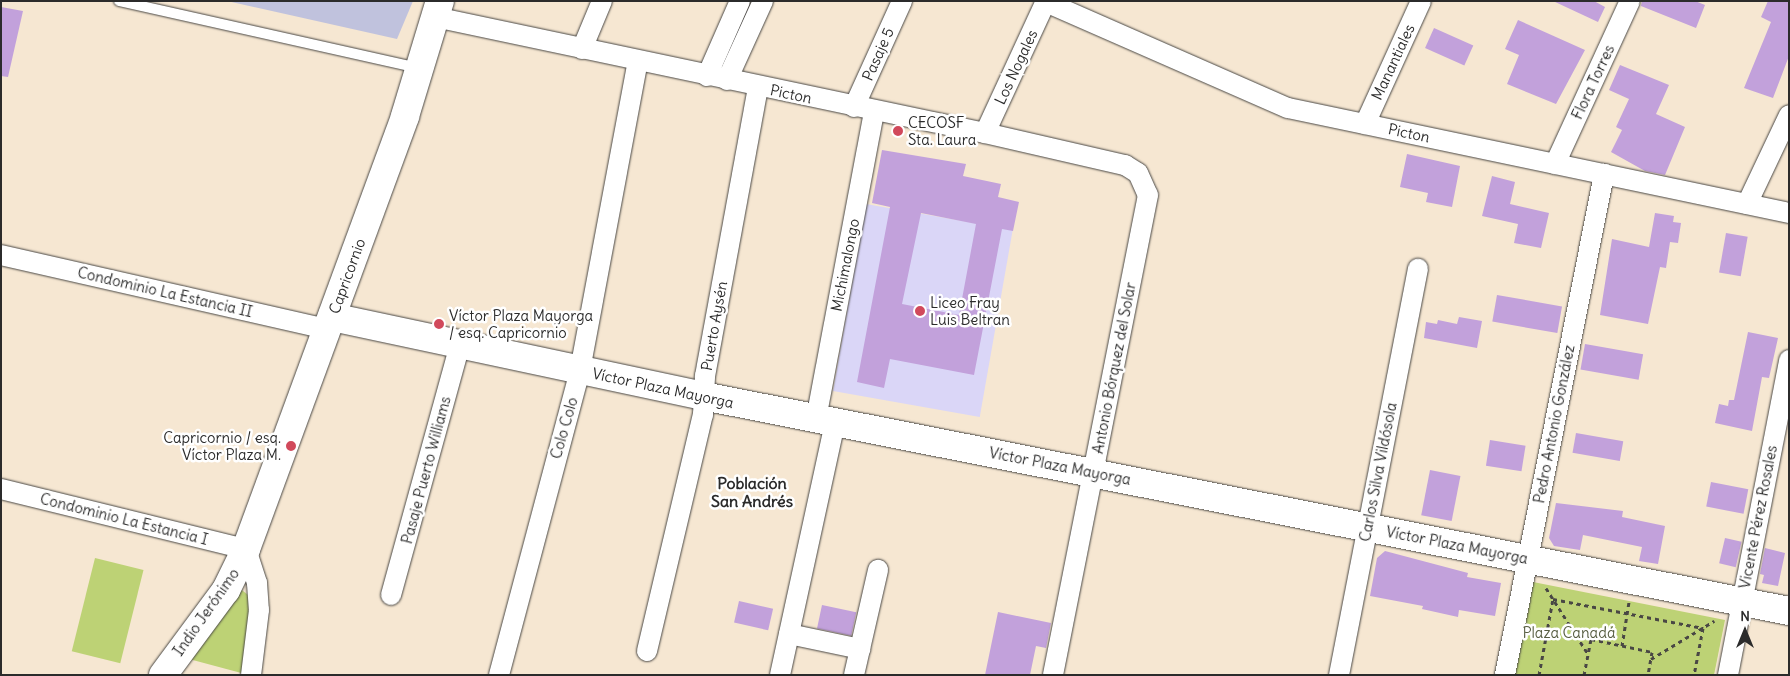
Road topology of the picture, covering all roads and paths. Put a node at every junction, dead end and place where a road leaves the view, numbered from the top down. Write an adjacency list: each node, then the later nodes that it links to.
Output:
1 (120, 1): 12 (lane)
2 (602, 1): 10 (street)
3 (740, 1): 13 (street)
4 (763, 1): 14 (street)
5 (902, 1): 16 (street, Pasaje 5)
6 (1046, 1): 19 (street, Picton); 20 (street, Los Nogales)
7 (1421, 1): 19 (street, Manantiales)
8 (1630, 1): 21 (street, Flora Torres)
9 (437, 9): 10 (street, Picton); 12 (street, Capricornio)
10 (582, 49): 11 (street, Picton)
11 (638, 61): 13 (street, Picton); 31 (street, Colo Colo)
12 (419, 68): 28 (street, Capricornio)
13 (707, 76): 14 (street, Picton)
14 (727, 80): 15 (street, Picton)
15 (758, 87): 16 (street, Picton); 32 (street, Puerto Aysén)
16 (854, 107): 17 (street, Picton)
17 (874, 112): 20 (street, Picton); 33 (street, Michimalongo)
18 (1789, 115): 24 (street)
19 (1365, 124): 21 (street, Picton)
20 (985, 133): 23 (street, Picton)
21 (1555, 164): 22 (street, Picton)
22 (1604, 174): 24 (street, Picton); 38 (street, Pedro Antonio González)
23 (1143, 179): 34 (street, Antonio Bórquez del Solar)
24 (1747, 204): 25 (street, Picton)
25 (1789, 213)
26 (1, 255): 28 (street, Condominio La Estancia II)
27 (1418, 269): 36 (street, Carlos Silva Vildósola)
28 (330, 323): 29 (street, Víctor Plaza Mayorga); 37 (street, Capricornio)
29 (460, 344): 31 (street, Víctor Plaza Mayorga); 41 (street, Pasaje Puerto Williams)
30 (1789, 360): 44 (street, Vicente Pérez Rosales)
31 (580, 370): 32 (street, Víctor Plaza Mayorga); 57 (street, Colo Colo)
32 (703, 396): 33 (street, Víctor Plaza Mayorga); 52 (street, Puerto Aysén)
33 (825, 421): 34 (street, Víctor Plaza Mayorga); 49 (street, Michimalongo)
34 (1094, 472): 36 (street, Víctor Plaza Mayorga); 60 (street, Antonio Bórquez del Solar)
35 (1, 489): 37 (street, Condominio La Estancia I)
36 (1367, 527): 38 (street, Víctor Plaza Mayorga); 61 (street, Carlos Silva Vildósola)
37 (246, 549): 55 (street, Indio Jerónimo); 56 (street)
38 (1527, 559): 44 (street, Víctor Plaza Mayorga); 62 (street, Pedro Antonio González)
39 (878, 570): 51 (street)
40 (1545, 586): 43 (path)
41 (392, 595)
42 (1630, 597): 46 (path)
43 (1553, 599): 46 (path); 53 (path); 63 (path)
44 (1742, 602): 45 (street, Víctor Plaza Mayorga); 67 (street, Vicente Pérez Rosales)
45 (1789, 611)
46 (1627, 613): 48 (path); 50 (path)
47 (1717, 620): 48 (path)
48 (1703, 628): 54 (path); 66 (path)
49 (789, 634): 51 (street); 58 (street, Michimalongo)
50 (1622, 646): 53 (path); 54 (path)
51 (860, 649): 59 (street)
52 (647, 651)
53 (1588, 655): 64 (path)
54 (1651, 660): 65 (path)
55 (162, 675)
56 (251, 675)
57 (498, 675)
58 (780, 675)
59 (854, 675)
60 (1053, 675)
61 (1339, 675)
62 (1505, 675)
63 (1539, 675)
64 (1584, 675)
65 (1648, 675)
66 (1694, 675)
67 (1728, 675)

